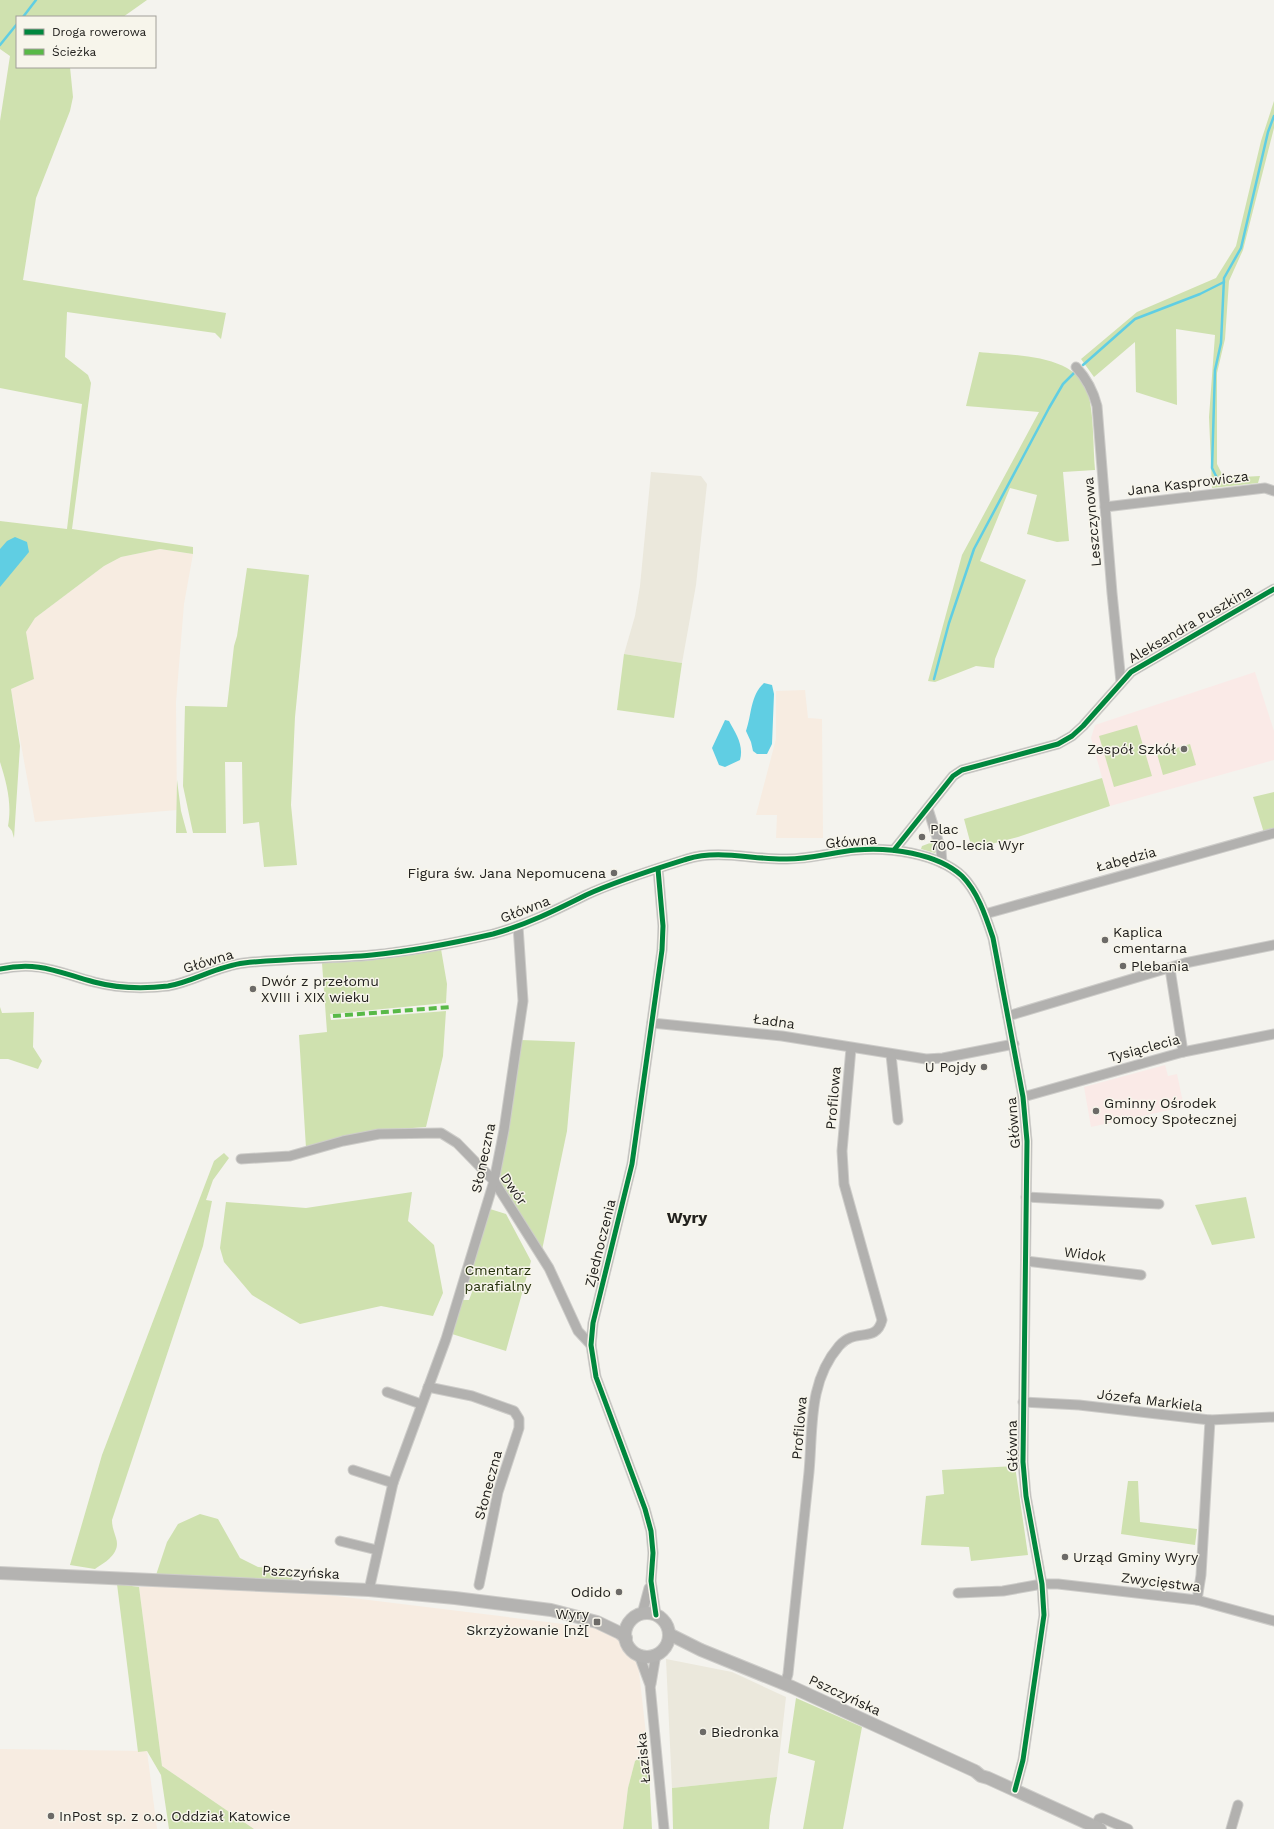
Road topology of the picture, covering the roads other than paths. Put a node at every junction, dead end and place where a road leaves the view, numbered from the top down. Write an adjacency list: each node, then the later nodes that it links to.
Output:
1 (1076, 367): 3 (street, Leszczynowa)
2 (1274, 491): 3 (street, Jana Kasprowicza)
3 (1105, 507): 5 (street, Leszczynowa)
4 (1274, 589): 5 (street, Aleksandra Puszkina)
5 (1122, 682): 6 (street, Aleksandra Puszkina)
6 (928, 809): 8 (street, Aleksandra Puszkina); 9 (street)
7 (1274, 833): 11 (street, Łabędzia)
8 (894, 850): 9 (street, Główna); 10 (street, Główna)
9 (942, 863): 11 (street, Główna)
10 (658, 870): 12 (street, Główna); 17 (street, Zjednoczenia)
11 (986, 914): 16 (street, Główna)
12 (518, 926): 14 (street, Główna); 26 (street, Słoneczna)
13 (1274, 945): 15 (street)
14 (0, 969)
15 (1170, 969): 16 (street); 21 (street)
16 (1008, 1016): 19 (street, Główna)
17 (652, 1023): 20 (street, Ładna); 31 (street, Zjednoczenia)
18 (1274, 1034): 21 (street, Tysiąclecia)
19 (1014, 1044): 22 (street, Ładna); 23 (street, Główna)
20 (851, 1048): 22 (street, Ładna); 59 (street, Profilowa)
21 (1183, 1052): 23 (street, Tysiąclecia)
22 (891, 1055): 24 (street)
23 (1023, 1098): 27 (street, Główna)
24 (898, 1120)
25 (242, 1159): 26 (street, Dwór)
26 (494, 1181): 31 (street, Dwór); 32 (street, Słoneczna)
27 (1026, 1197): 28 (street); 29 (street, Główna)
28 (1159, 1204)
29 (1026, 1261): 30 (street, Widok); 34 (street, Główna)
30 (1141, 1275)
31 (591, 1345): 43 (street, Zjednoczenia)
32 (428, 1387): 35 (street, Słoneczna); 45 (street, Słoneczna)
33 (387, 1392): 35 (street)
34 (1024, 1402): 37 (street, Józefa Markiela); 44 (street, Główna)
35 (421, 1404): 39 (street, Słoneczna)
36 (1274, 1417): 37 (street, Józefa Markiela)
37 (1210, 1420): 48 (street)
38 (353, 1470): 39 (street)
39 (393, 1484): 41 (street, Słoneczna)
40 (340, 1541): 41 (street)
41 (377, 1550): 46 (street, Słoneczna)
42 (0, 1572): 46 (main road, Pszczyńska)
43 (651, 1581): 49 (street, Zjednoczenia); 50 (street, Zjednoczenia)
44 (1042, 1584): 47 (street); 48 (street, Zwycięstwa); 61 (street, Główna)
45 (479, 1585)
46 (369, 1590): 53 (main road, Pszczyńska)
47 (958, 1593)
48 (1197, 1600): 52 (street, Zwycięstwa)
49 (642, 1614): 50 (main road); 51 (main road)
50 (656, 1615): 54 (main road)
51 (630, 1621): 53 (main road, Pszczyńska); 55 (main road)
52 (1274, 1621)
53 (598, 1622): 55 (main road, Pszczyńska)
54 (669, 1634): 56 (main road, Pszczyńska); 57 (main road)
55 (626, 1638): 58 (main road)
56 (701, 1650): 57 (main road, Pszczyńska); 59 (main road, Pszczyńska)
57 (660, 1652): 58 (main road); 60 (street, Łaziska)
58 (639, 1655): 60 (street, Łaziska)
59 (785, 1684): 61 (main road, Pszczyńska)
60 (650, 1685): 64 (street, Łaziska)
61 (1015, 1790): 63 (main road, Pszczyńska)
62 (1238, 1805): 66 (street)
63 (1097, 1828): 65 (street)
64 (664, 1829)
65 (1128, 1829)
66 (1231, 1829)

